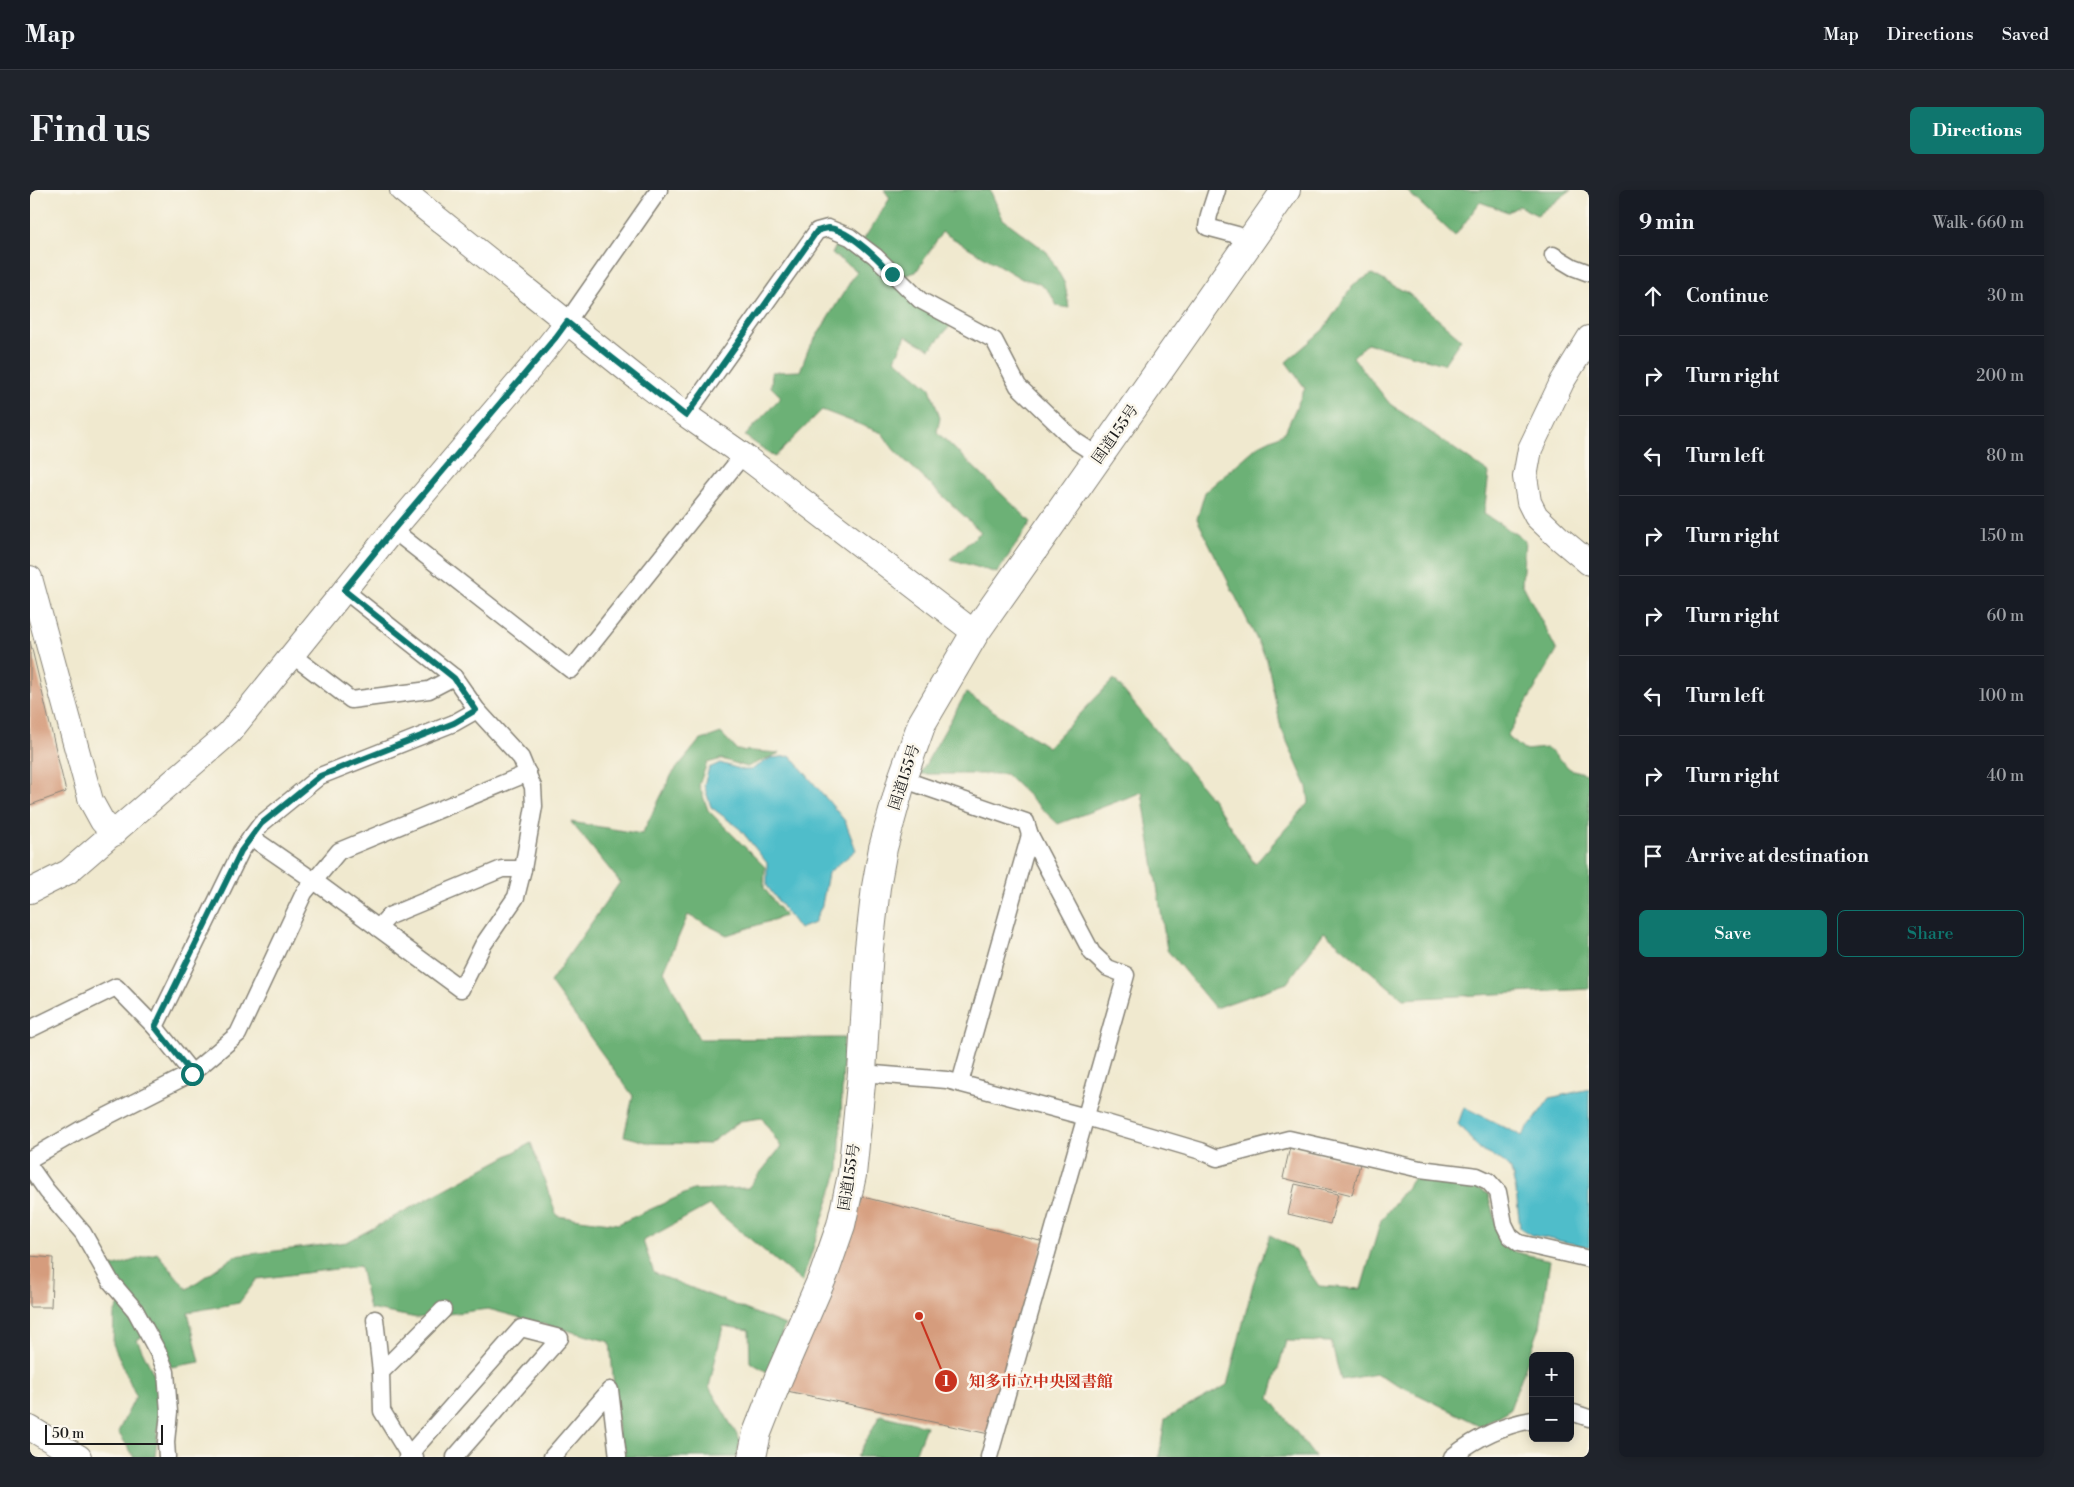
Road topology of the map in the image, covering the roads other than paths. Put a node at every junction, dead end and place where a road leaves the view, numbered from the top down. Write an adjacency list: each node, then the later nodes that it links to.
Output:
1 (402, 190): 8 (street)
2 (659, 190): 8 (street)
3 (1217, 190): 5 (street)
4 (1286, 190): 5 (highway, 国道155号)
5 (1249, 242): 12 (highway, 国道155号)
6 (1553, 255): 7 (street)
7 (1589, 273)
8 (567, 322): 10 (street); 13 (street)
9 (1589, 338): 14 (street)
10 (686, 416): 11 (street); 12 (street)
11 (743, 455): 13 (street); 17 (street)
12 (1100, 457): 17 (highway, 国道155号)
13 (393, 530): 16 (street)
14 (1589, 563)
15 (30, 578): 23 (street)
16 (344, 590): 18 (street); 19 (street)
17 (975, 633): 22 (highway, 国道155号)
18 (292, 655): 19 (street); 23 (street)
19 (454, 678): 20 (street)
20 (476, 710): 21 (street); 25 (street)
21 (528, 773): 26 (street); 27 (street)
22 (902, 779): 24 (street); 32 (highway, 国道155号)
23 (114, 834): 28 (street)
24 (1030, 835): 34 (street); 35 (street)
25 (251, 837): 27 (street); 30 (street)
26 (523, 869): 29 (street); 29 (street)
27 (313, 880): 29 (street); 33 (street)
28 (30, 891)
29 (378, 928)
30 (155, 1027): 31 (street); 33 (street)
31 (30, 1029)
32 (862, 1073): 34 (street); 52 (highway, 国道155号)
33 (192, 1074): 36 (street)
34 (960, 1083): 35 (street)
35 (1086, 1117): 38 (street); 53 (street)
36 (30, 1160)
37 (30, 1167): 48 (street)
38 (1589, 1259)
39 (444, 1310): 41 (street)
40 (375, 1319): 41 (street)
41 (381, 1372): 46 (street)
42 (1574, 1413): 43 (street)
43 (1589, 1418)
44 (1529, 1421): 54 (street)
45 (30, 1428): 47 (street)
46 (410, 1456): 49 (street)
47 (80, 1457)
48 (167, 1457)
49 (455, 1457)
50 (552, 1457): 51 (street)
51 (618, 1457)
52 (752, 1457)
53 (989, 1457)
54 (1452, 1457)

